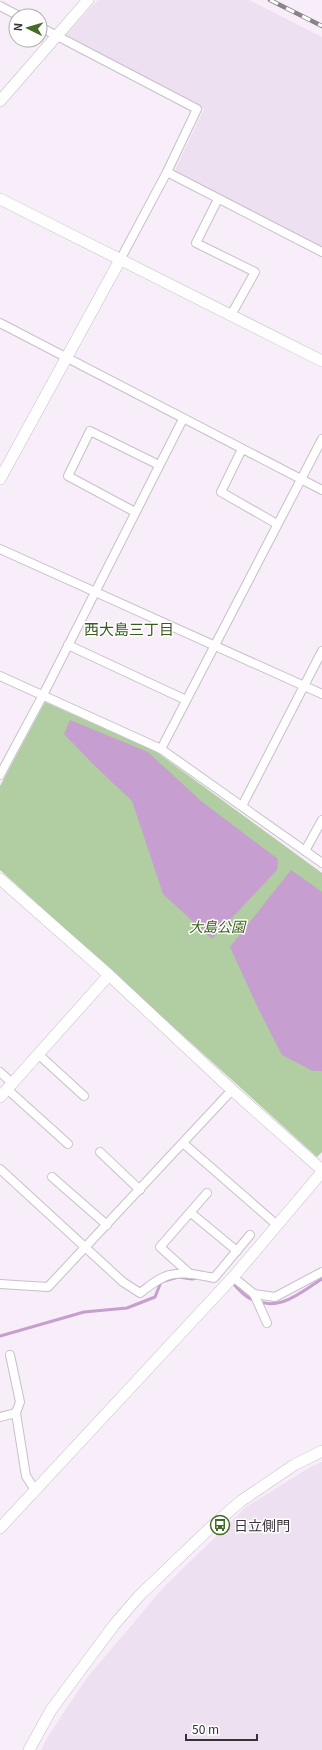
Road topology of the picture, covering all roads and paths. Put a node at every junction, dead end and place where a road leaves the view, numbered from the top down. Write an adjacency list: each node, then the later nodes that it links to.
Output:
1 (88, 0): 3 (street)
2 (48, 31): 3 (street)
3 (56, 35): 4 (street); 5 (street)
4 (0, 101)
5 (167, 172): 7 (street); 9 (street)
6 (0, 199): 9 (street)
7 (218, 199): 8 (street); 10 (street)
8 (322, 252)
9 (120, 260): 10 (street); 12 (street)
10 (230, 315): 13 (street)
11 (0, 323): 12 (street)
12 (66, 358): 14 (street); 18 (street)
13 (322, 361)
14 (183, 420): 16 (street); 17 (street)
15 (322, 439): 19 (street)
16 (242, 449): 19 (street); 22 (street)
17 (159, 465): 21 (street); 21 (street)
18 (0, 479)
19 (300, 479): 20 (street); 22 (street)
20 (322, 490)
21 (135, 512): 24 (street)
22 (277, 524): 26 (street)
23 (0, 549): 24 (street)
24 (94, 592): 25 (street); 26 (street)
25 (68, 645): 31 (street); 32 (street)
26 (214, 645): 29 (street); 32 (street)
27 (322, 651): 29 (street)
28 (0, 676): 31 (street)
29 (305, 686): 30 (street); 35 (street)
30 (322, 694)
31 (43, 695): 33 (street); 34 (street)
32 (186, 700): 33 (street)
33 (161, 749): 35 (street)
34 (0, 775)
35 (242, 806): 37 (street)
36 (322, 820): 37 (street)
37 (305, 851): 38 (street)
38 (322, 863)
39 (0, 879): 40 (street)
40 (109, 975): 41 (street); 44 (street)
41 (38, 1054): 43 (street); 45 (street)
42 (0, 1072): 43 (street)
43 (6, 1090): 47 (street)
44 (232, 1090): 46 (street); 50 (street)
45 (84, 1096)
46 (183, 1143): 52 (street); 55 (street)
47 (68, 1144)
48 (100, 1152): 52 (street)
49 (0, 1169): 58 (street)
50 (322, 1171): 55 (street)
51 (52, 1176): 56 (street)
52 (140, 1190): 56 (street)
53 (206, 1193): 54 (street)
54 (191, 1213): 59 (street); 61 (street)
55 (277, 1225): 62 (street)
56 (107, 1226): 58 (street)
57 (250, 1235): 59 (street)
58 (86, 1248): 61 (street); 63 (street)
59 (237, 1251): 61 (street)
60 (322, 1272): 64 (street)
61 (190, 1274)
62 (233, 1277): 64 (street); 70 (street)
63 (0, 1284)
64 (254, 1295): 65 (street)
65 (267, 1324)
66 (10, 1355): 67 (street)
67 (16, 1413): 68 (street); 70 (street)
68 (0, 1417)
69 (322, 1451): 72 (street)
70 (35, 1490): 71 (street)
71 (0, 1528)
72 (29, 1750)

